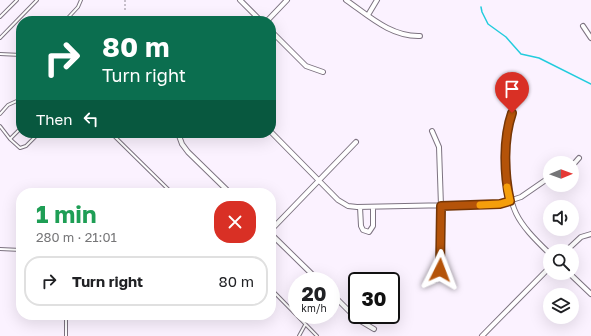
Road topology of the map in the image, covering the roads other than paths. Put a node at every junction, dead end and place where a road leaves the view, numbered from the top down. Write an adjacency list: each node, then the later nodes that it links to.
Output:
1 (18, 0): 13 (lane)
2 (37, 0): 9 (lane)
3 (81, 0): 10 (lane)
4 (240, 0): 11 (street)
5 (287, 0): 12 (street)
6 (346, 0): 8 (street)
7 (377, 0): 8 (street)
8 (368, 15): 17 (street)
9 (21, 16)
10 (69, 16)
11 (256, 16)
12 (272, 16)
13 (0, 18)
14 (16, 22): 18 (lane)
15 (583, 26): 19 (street)
16 (276, 36): 22 (street)
17 (420, 36)
18 (0, 38)
19 (591, 38)
20 (0, 54): 21 (lane)
21 (16, 55)
22 (323, 72)
23 (16, 101): 25 (lane)
24 (512, 113): 39 (street)
25 (0, 114)
26 (0, 126): 33 (lane)
27 (432, 131): 40 (street)
28 (16, 133): 33 (lane)
29 (276, 137): 35 (street)
30 (34, 138): 33 (lane)
31 (116, 138): 37 (lane)
32 (180, 138): 38 (street)
33 (10, 139)
34 (356, 142): 35 (street)
35 (320, 181): 41 (street); 43 (street)
36 (543, 182): 39 (street)
37 (167, 188)
38 (225, 188)
39 (510, 201): 40 (street); 47 (street)
40 (441, 206): 42 (street); 52 (street)
41 (360, 207): 42 (street); 42 (street)
42 (373, 207)
43 (276, 225)
44 (591, 234): 46 (street)
45 (276, 239): 50 (street)
46 (574, 244)
47 (543, 247)
48 (0, 249): 49 (lane)
49 (16, 250)
50 (310, 272)
51 (543, 274): 63 (street)
52 (435, 280)
53 (576, 280): 55 (street)
54 (276, 294): 58 (lane)
55 (591, 294)
56 (340, 302): 59 (street)
57 (66, 320): 60 (lane)
58 (305, 325): 61 (lane); 62 (lane)
59 (374, 329)
60 (66, 336)
61 (299, 336)
62 (317, 336)
63 (482, 336)

